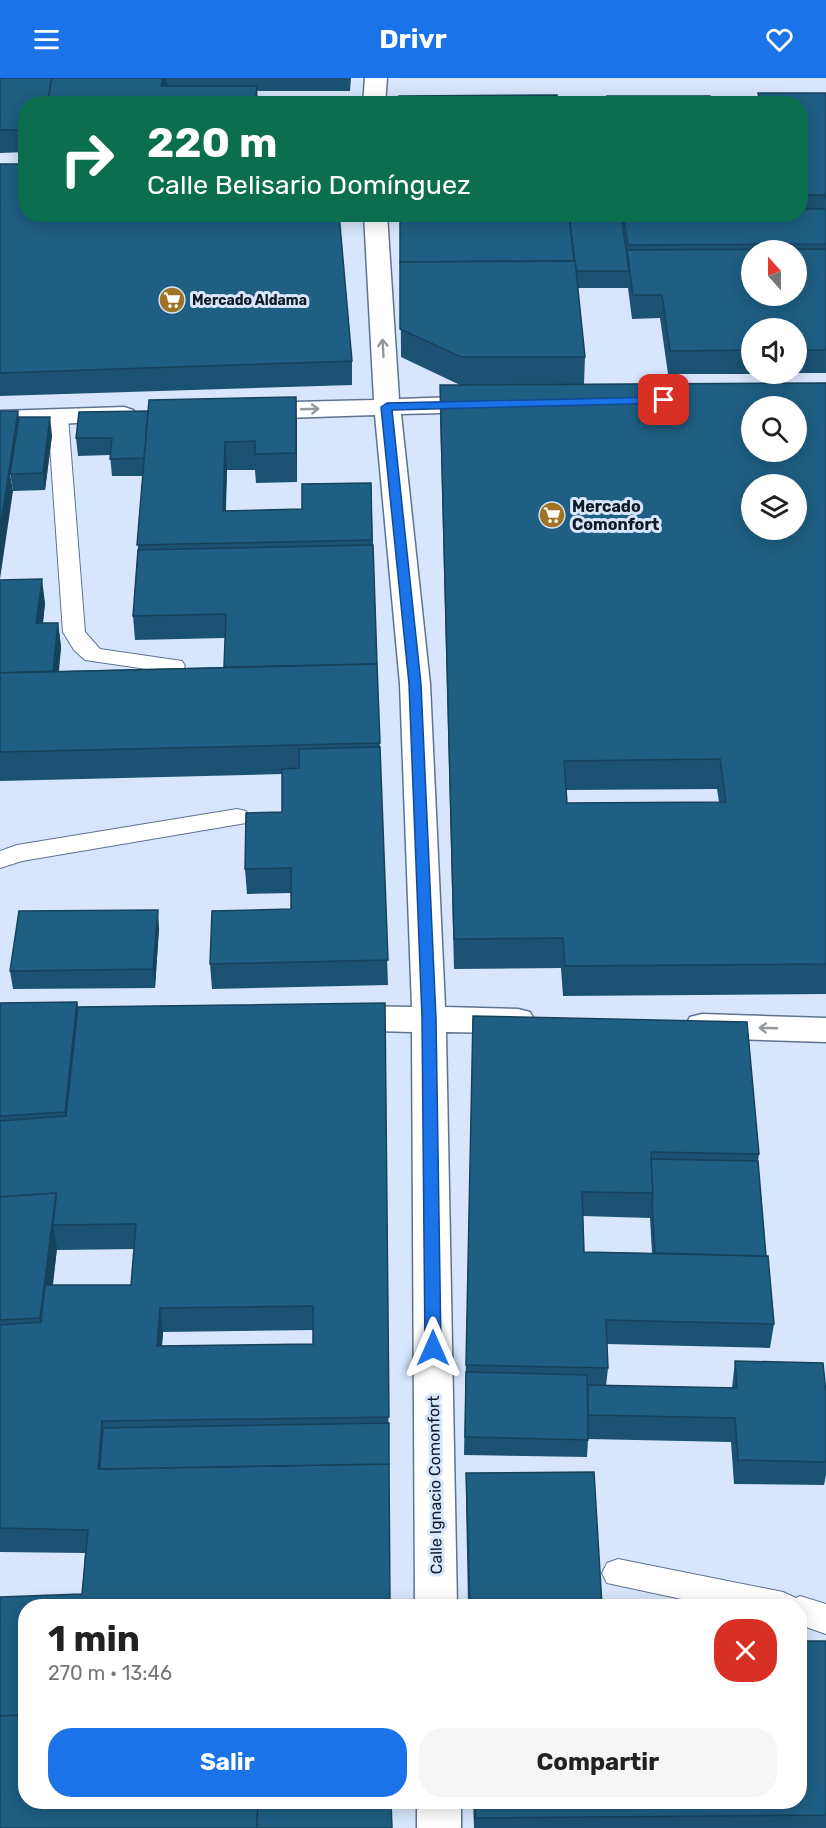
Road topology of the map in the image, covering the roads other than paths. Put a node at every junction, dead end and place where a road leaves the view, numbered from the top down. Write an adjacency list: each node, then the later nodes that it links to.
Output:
1 (376, 78): 2 (street)
2 (375, 96)
3 (375, 222): 5 (street, Calle Ignacio Comonfort, one-way to 3)
4 (506, 404): 5 (street)
5 (387, 407): 6 (street, one-way to 5); 14 (street, Calle Ignacio Comonfort)
6 (222, 412)
7 (152, 414): 8 (street)
8 (58, 417): 9 (street); 10 (lane)
9 (0, 419)
10 (174, 666)
11 (237, 817): 12 (lane)
12 (0, 860)
13 (310, 1018): 14 (street)
14 (429, 1018): 15 (street); 19 (street, Calle Ignacio Comonfort)
15 (546, 1022)
16 (674, 1025): 17 (street, one-way to 16)
17 (826, 1030)
18 (618, 1573): 20 (lane)
19 (436, 1599)
20 (748, 1599)
21 (807, 1613): 22 (lane)
22 (826, 1619)
23 (439, 1809): 24 (street)
24 (439, 1828)

